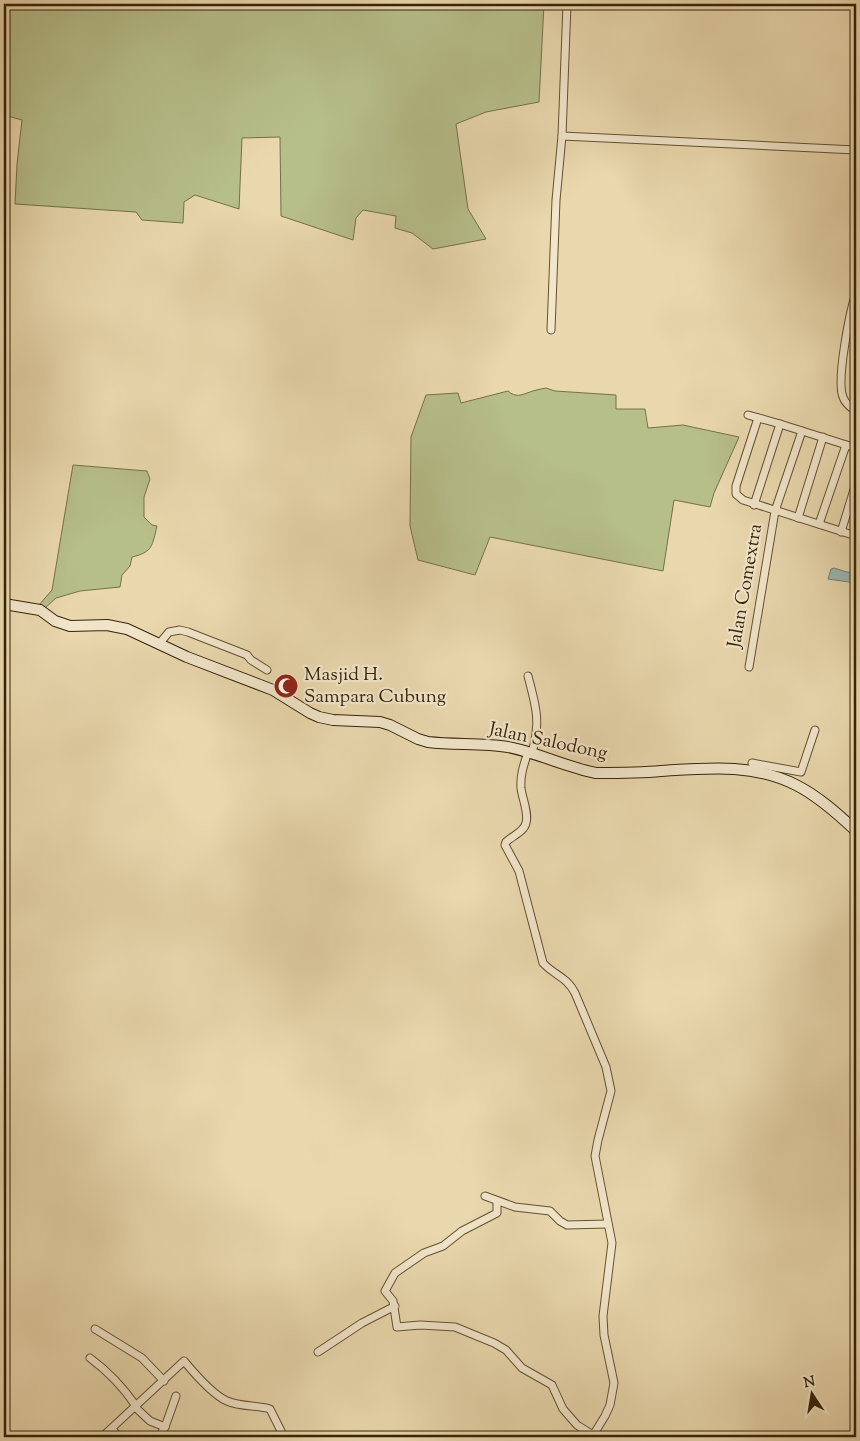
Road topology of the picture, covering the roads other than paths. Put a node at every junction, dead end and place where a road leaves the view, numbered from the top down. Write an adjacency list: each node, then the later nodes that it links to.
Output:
1 (567, 4): 2 (street)
2 (562, 136): 3 (street); 5 (street)
3 (856, 150)
4 (856, 293): 8 (street)
5 (551, 330)
6 (856, 368): 7 (street)
7 (856, 377)
8 (856, 411)
9 (748, 415): 10 (street)
10 (758, 418): 11 (street); 17 (street)
11 (780, 424): 12 (street); 17 (street)
12 (802, 431): 13 (street); 18 (street, Jalan Comextra)
13 (823, 437): 14 (street); 19 (street)
14 (846, 445): 15 (street); 20 (street)
15 (856, 448)
16 (856, 483): 21 (street)
17 (754, 504): 18 (street)
18 (775, 511): 19 (street); 25 (street, Jalan Comextra)
19 (798, 518): 20 (street)
20 (819, 524): 21 (street)
21 (840, 532): 22 (street)
22 (856, 536)
23 (4, 604): 24 (street, Jalan Salodong)
24 (158, 644): 26 (street); 29 (street, Jalan Salodong)
25 (748, 667)
26 (266, 670)
27 (528, 676): 29 (street)
28 (815, 730): 30 (street)
29 (530, 753): 31 (street, Jalan Salodong); 34 (street)
30 (752, 763)
31 (856, 831)
32 (485, 1196): 33 (street)
33 (497, 1201): 34 (street); 35 (street)
34 (608, 1224): 44 (street)
35 (395, 1306): 37 (street); 44 (street)
36 (95, 1329): 39 (street)
37 (318, 1352)
38 (90, 1358): 41 (street)
39 (164, 1381): 41 (street); 48 (street)
40 (176, 1396): 42 (street)
41 (136, 1407): 42 (street); 43 (street)
42 (165, 1427): 47 (street)
43 (112, 1429): 45 (street); 46 (street)
44 (593, 1436)
45 (102, 1437)
46 (119, 1437)
47 (160, 1437)
48 (284, 1437)

